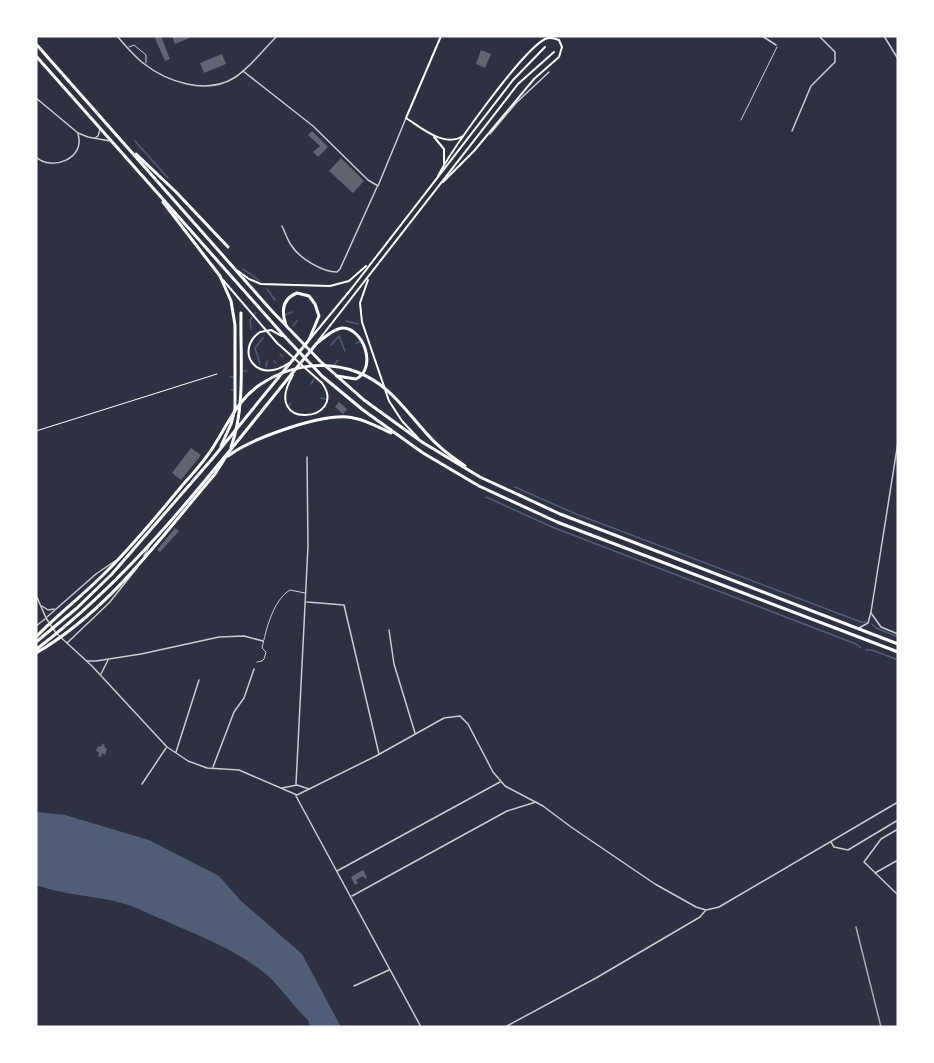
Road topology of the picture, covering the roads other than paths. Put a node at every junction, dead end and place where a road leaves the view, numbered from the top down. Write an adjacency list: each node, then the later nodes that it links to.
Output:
1 (117, 36): 9 (street)
2 (277, 36): 15 (street)
3 (441, 36): 18 (main road)
4 (762, 36): 8 (street)
5 (819, 36): 21 (street)
6 (884, 36): 13 (street)
7 (36, 44): 30 (highway)
8 (776, 45): 19 (lane)
9 (127, 47): 14 (street); 14 (lane)
10 (545, 47): 33 (main road)
11 (554, 52): 34 (main road)
12 (36, 56): 20 (highway)
13 (898, 59)
14 (146, 65): 15 (street)
15 (243, 71): 35 (street)
16 (549, 72): 26 (street)
17 (36, 98): 22 (street)
18 (406, 118): 23 (main road); 35 (street)
19 (741, 120)
20 (99, 127): 28 (street); 29 (highway)
21 (792, 131)
22 (78, 133): 25 (street); 27 (street)
23 (432, 135): 24 (main road); 32 (main road)
24 (465, 135): 26 (main road); 32 (main road)
25 (83, 136): 27 (street); 28 (street)
26 (487, 136): 34 (main road)
27 (80, 138): 31 (street)
28 (94, 138): 29 (street)
29 (113, 143): 36 (highway)
30 (130, 149): 38 (highway); 40 (highway)
31 (36, 157)
32 (442, 167): 33 (main road)
33 (435, 181): 39 (main road)
34 (440, 185): 41 (main road)
35 (378, 186): 37 (street)
36 (157, 193): 42 (highway); 45 (highway)
37 (282, 226)
38 (228, 247)
39 (372, 260): 40 (main road); 46 (main road)
40 (236, 269): 44 (highway)
41 (373, 271): 47 (main road); 52 (main road)
42 (219, 276): 49 (main road); 55 (highway)
43 (241, 313): 75 (highway)
44 (287, 326): 46 (highway); 50 (highway)
45 (287, 339): 48 (main road); 51 (highway)
46 (309, 340): 48 (highway)
47 (317, 343): 49 (highway); 50 (highway)
48 (294, 359): 55 (highway)
49 (299, 365): 56 (highway)
50 (335, 376): 52 (highway)
51 (399, 437): 56 (highway); 79 (highway)
52 (422, 442): 57 (highway)
53 (898, 442): 65 (street)
54 (307, 457): 60 (street)
55 (212, 459): 59 (highway)
56 (214, 469): 58 (highway)
57 (480, 477): 68 (highway); 70 (highway)
58 (153, 539): 75 (highway); 76 (street)
59 (138, 545): 64 (street); 70 (highway)
60 (306, 593): 62 (street); 73 (lane)
61 (36, 595): 63 (street)
62 (305, 602): 91 (street); 95 (street)
63 (39, 603): 64 (street); 66 (street)
64 (55, 609): 66 (street)
65 (870, 612): 68 (street); 71 (street)
66 (46, 618): 67 (street); 76 (street)
67 (36, 626)
68 (858, 628): 77 (highway)
69 (388, 630): 88 (street)
70 (43, 633): 72 (highway); 74 (highway)
71 (898, 634)
72 (36, 637)
73 (263, 641): 81 (street); 83 (lane)
74 (36, 642)
75 (50, 642): 78 (highway)
76 (66, 644): 80 (street)
77 (898, 644)
78 (37, 651)
79 (898, 652)
80 (86, 660): 82 (street); 84 (street)
81 (108, 660): 82 (street); 86 (street)
82 (96, 662): 84 (street)
83 (257, 662)
84 (92, 666): 86 (street)
85 (254, 669): 92 (street)
86 (100, 675): 89 (street)
87 (199, 680): 90 (street)
88 (416, 734): 91 (street); 93 (street)
89 (168, 747): 90 (street); 94 (street)
90 (176, 753): 92 (street)
91 (379, 754): 98 (street)
92 (212, 768): 97 (street)
93 (500, 782): 101 (street); 107 (street)
94 (142, 784)
95 (295, 785): 96 (street); 97 (street); 99 (street)
96 (300, 786): 98 (street); 100 (street)
97 (280, 787): 99 (street)
98 (310, 789): 100 (street)
99 (295, 794): 100 (street); 107 (street)
100 (300, 794)
101 (537, 802): 111 (street); 112 (street)
102 (898, 802): 105 (street)
103 (898, 820): 105 (street)
104 (898, 829): 108 (street)
105 (831, 842): 112 (street)
106 (898, 860): 108 (street)
107 (336, 872): 111 (street)
108 (876, 873): 109 (street)
109 (897, 891): 110 (street)
110 (898, 895)
111 (350, 897): 113 (street)
112 (706, 910): 116 (street)
113 (390, 970): 114 (street); 115 (street)
114 (354, 986)
115 (420, 1027)
116 (505, 1027)

